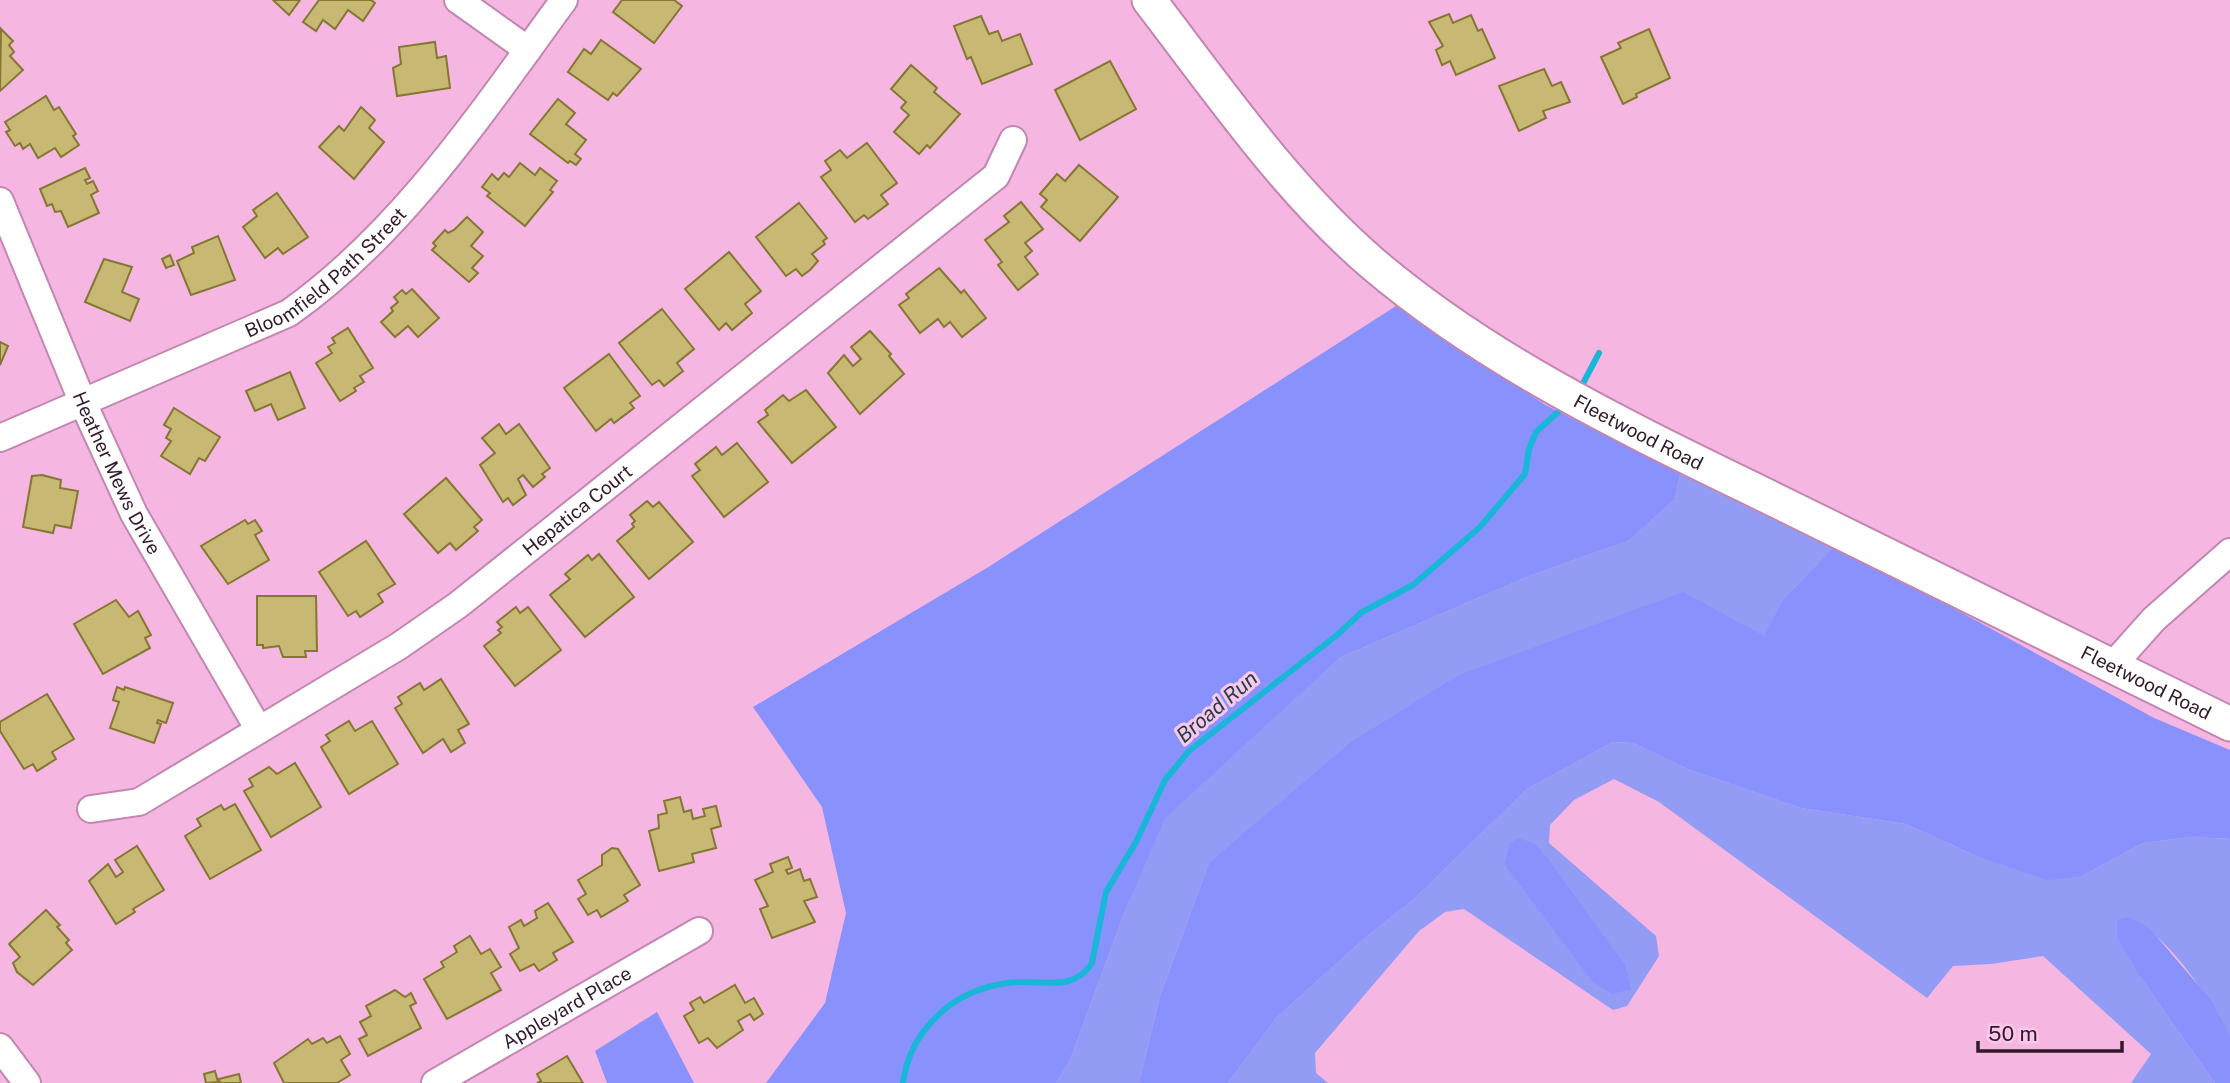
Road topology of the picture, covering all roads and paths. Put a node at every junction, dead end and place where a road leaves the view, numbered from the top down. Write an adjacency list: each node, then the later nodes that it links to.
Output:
1 (458, 0): 4 (street)
2 (564, 0): 4 (street, Bloomfield Path Street)
3 (1149, 0): 10 (main road, Fleetwood Road)
4 (527, 50): 7 (street, Bloomfield Path Street)
5 (1013, 140): 12 (street, Hepatica Court)
6 (0, 201): 7 (street, Heather Mews Drive)
7 (83, 403): 8 (street, Bloomfield Path Street); 12 (street, Heather Mews Drive)
8 (0, 438)
9 (2230, 552): 10 (street)
10 (2112, 666): 11 (main road, Fleetwood Road)
11 (2230, 724)
12 (260, 730): 13 (street, Hepatica Court)
13 (91, 809)
14 (699, 931): 17 (street, Appleyard Place)
15 (0, 1047): 16 (street)
16 (27, 1083)
17 (435, 1083)

